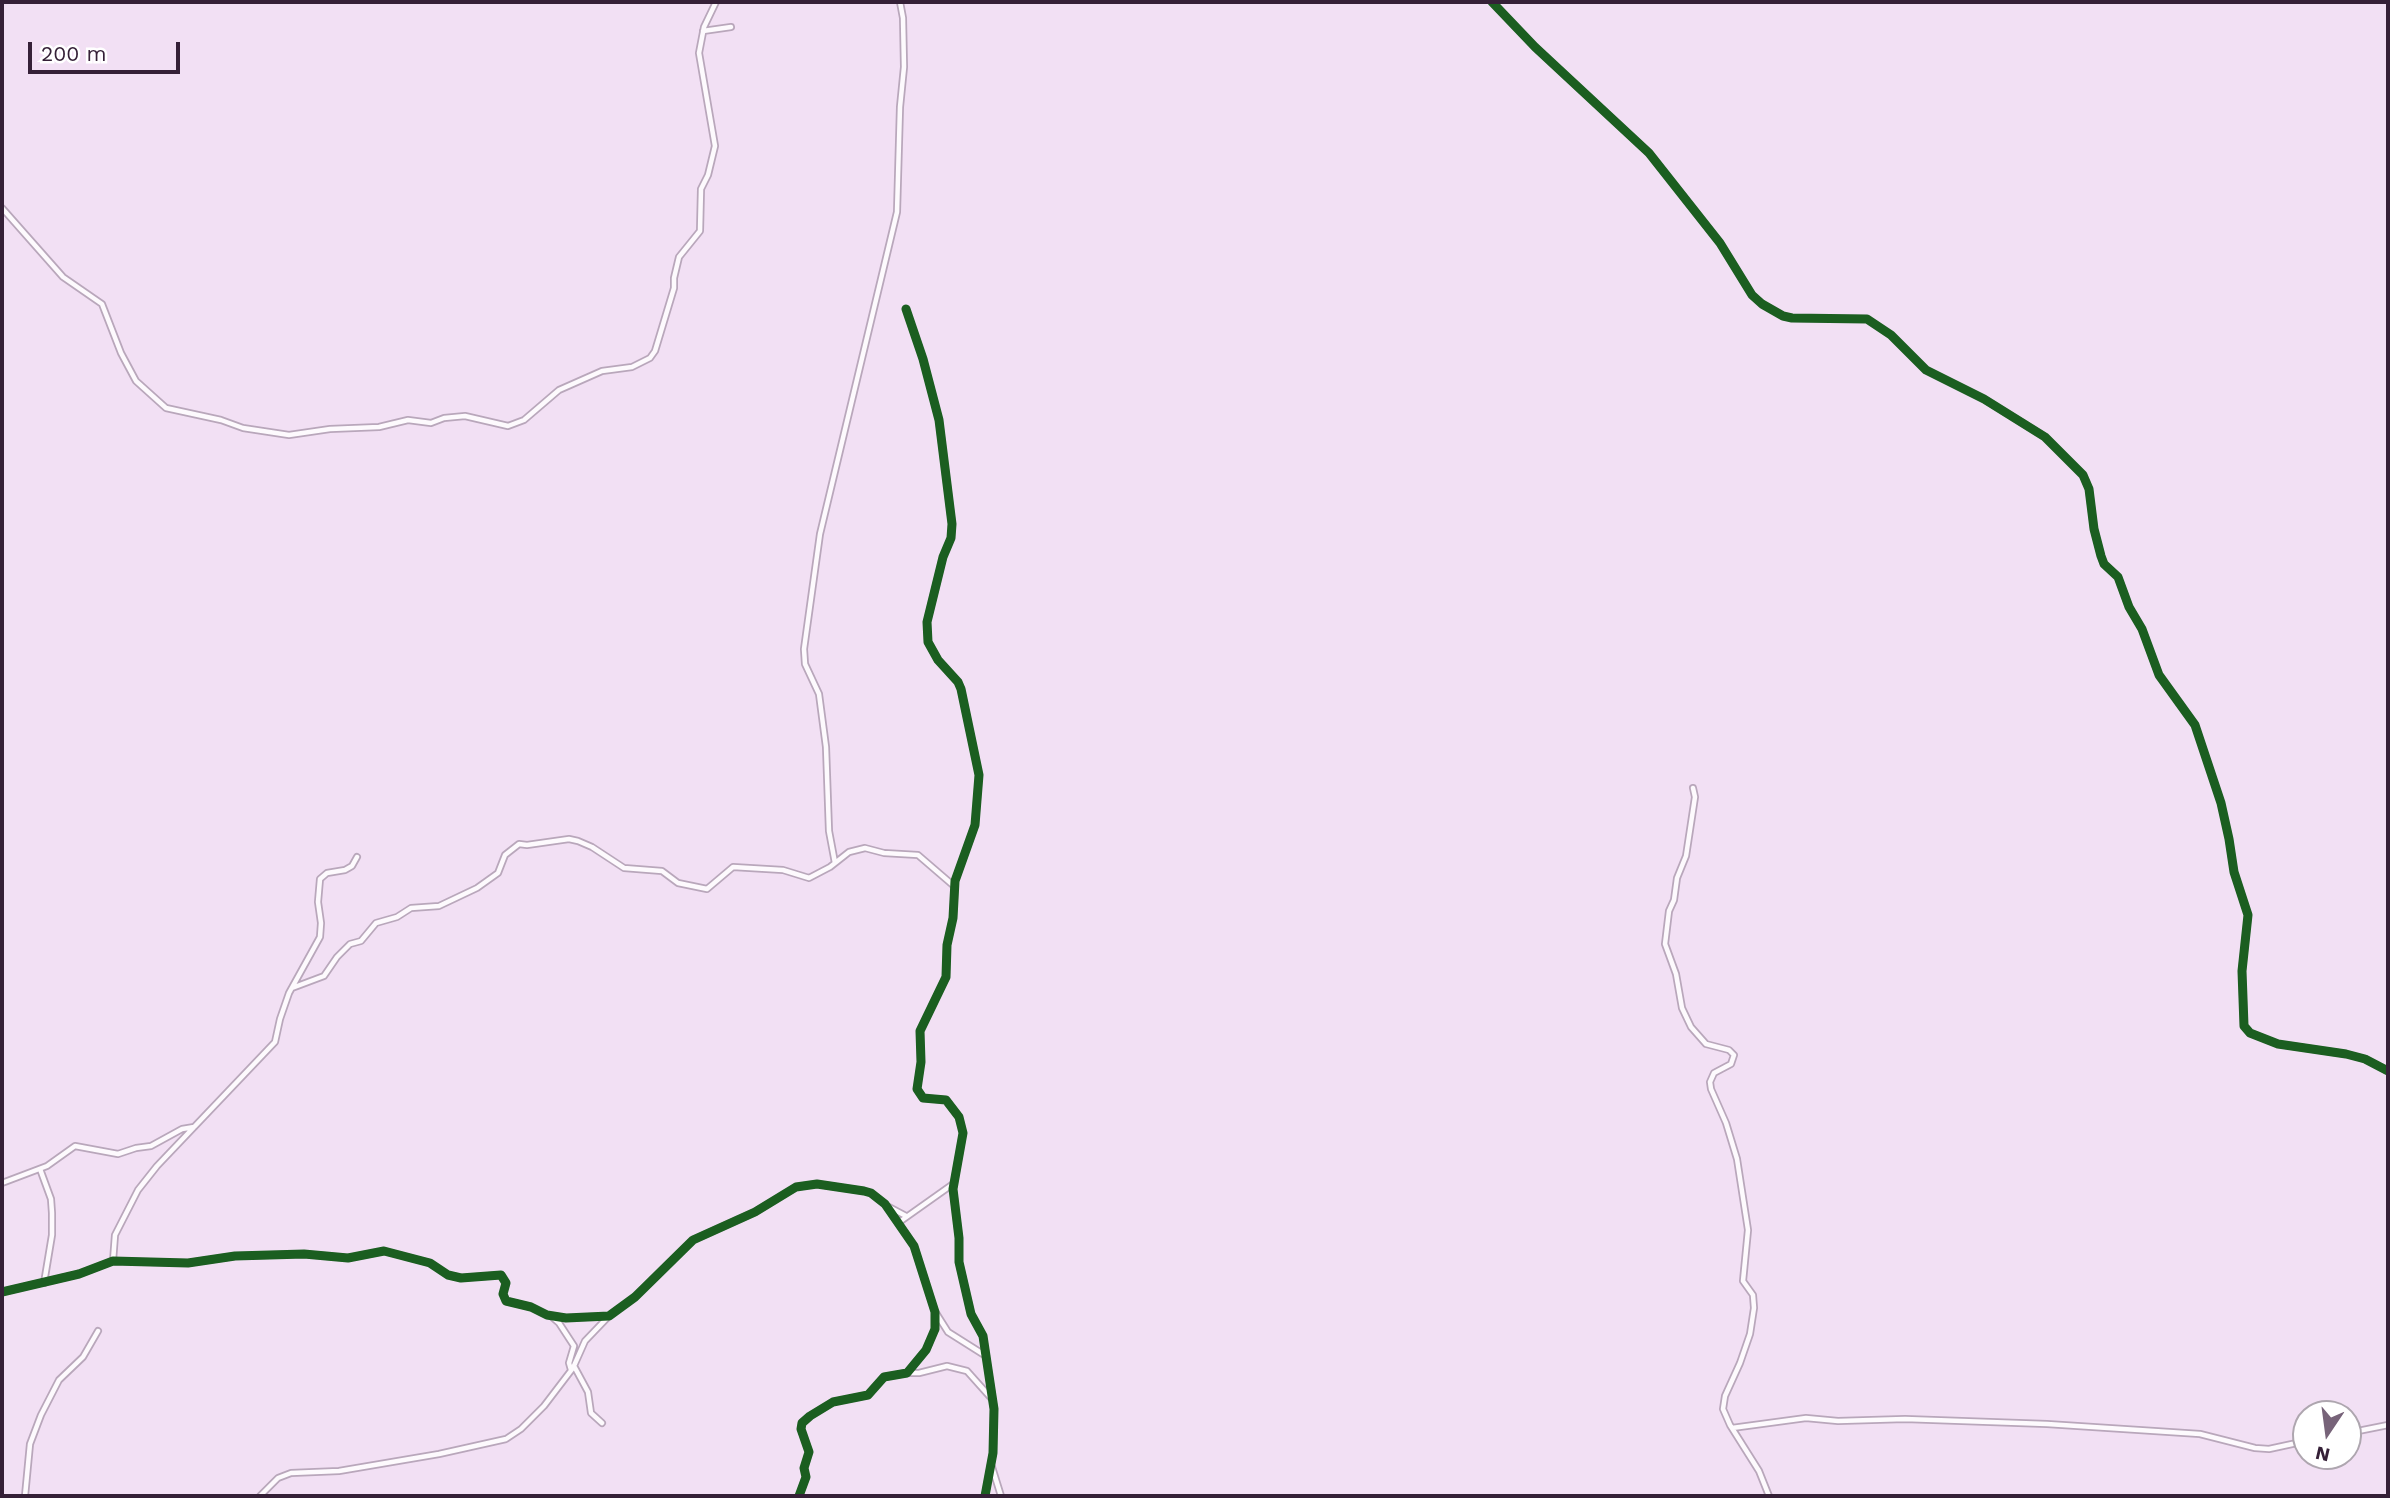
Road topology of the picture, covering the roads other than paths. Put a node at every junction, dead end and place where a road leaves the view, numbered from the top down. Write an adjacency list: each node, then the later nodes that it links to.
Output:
1 (716, 2): 5 (street)
2 (900, 2): 10 (street)
3 (1492, 2): 13 (street)
4 (731, 27): 5 (street)
5 (703, 32): 6 (street)
6 (2, 208)
7 (906, 309): 11 (street)
8 (1693, 788): 34 (street)
9 (358, 857): 12 (street)
10 (835, 863): 11 (street); 12 (street)
11 (955, 887): 17 (street)
12 (292, 988): 14 (street)
13 (2388, 1072)
14 (195, 1127): 15 (street); 21 (street)
15 (40, 1169): 16 (street); 22 (street)
16 (2, 1183)
17 (954, 1184): 19 (street); 28 (street)
18 (885, 1205): 19 (street); 20 (street); 26 (street)
19 (906, 1216): 20 (street)
20 (898, 1223): 24 (street)
21 (113, 1261): 22 (street); 25 (street)
22 (44, 1283): 23 (street)
23 (2, 1292)
24 (935, 1312): 28 (street); 30 (street)
25 (551, 1315): 26 (street); 29 (street)
26 (609, 1316): 29 (street)
27 (98, 1331): 39 (street)
28 (987, 1356): 31 (street)
29 (573, 1368): 32 (street); 40 (street)
30 (907, 1373): 31 (street); 41 (street)
31 (993, 1401): 37 (street)
32 (602, 1423)
33 (2388, 1425): 35 (street)
34 (1732, 1428): 36 (street); 43 (street)
35 (2362, 1430)
36 (2292, 1444)
37 (991, 1466): 38 (street); 42 (street)
38 (986, 1495)
39 (25, 1496)
40 (260, 1496)
41 (799, 1496)
42 (1000, 1496)
43 (1769, 1496)

